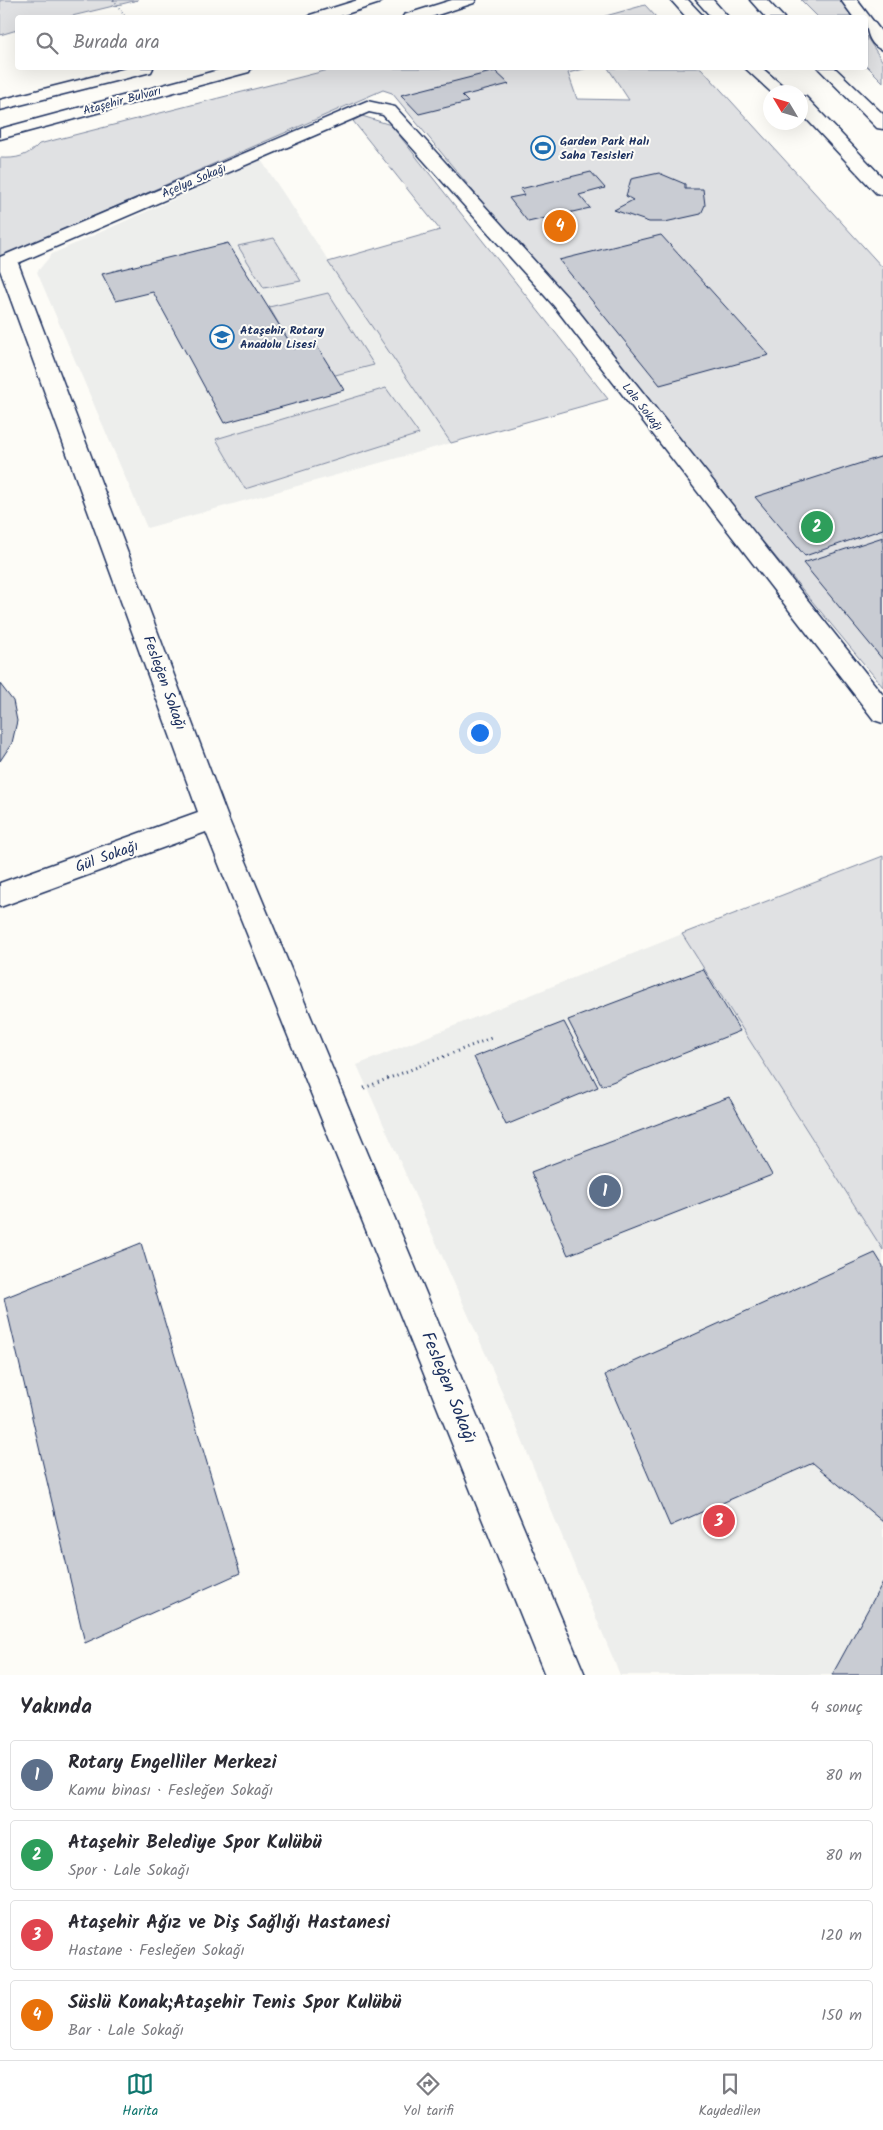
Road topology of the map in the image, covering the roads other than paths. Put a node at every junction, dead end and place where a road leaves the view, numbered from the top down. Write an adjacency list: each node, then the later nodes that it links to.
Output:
1 (374, 0): 7 (main road)
2 (468, 0): 8 (main road)
3 (680, 0): 9 (main road)
4 (704, 0): 10 (main road)
5 (758, 0): 11 (main road)
6 (849, 0): 12 (main road)
7 (326, 15)
8 (420, 15)
9 (694, 15)
10 (718, 15)
11 (773, 15)
12 (860, 15)
13 (868, 25): 14 (main road)
14 (883, 45)
15 (137, 70): 22 (main road, Ataşehir Bulvarı)
16 (236, 70): 27 (main road, Ataşehir Bulvarı)
17 (755, 70): 20 (main road)
18 (770, 70): 21 (main road)
19 (828, 70): 26 (main road)
20 (773, 85)
21 (785, 85)
22 (0, 105)
23 (808, 109): 28 (main road)
24 (389, 111): 30 (main road, Açelya Sokağı); 31 (main road, Lale Sokağı)
25 (808, 117): 28 (main road)
26 (883, 124)
27 (0, 134)
28 (854, 158): 29 (main road)
29 (883, 189)
30 (3, 262): 32 (main road, Fesleğen Sokağı)
31 (883, 713)
32 (214, 818): 33 (main road, Gül Sokağı); 34 (main road, Fesleğen Sokağı)
33 (0, 895)
34 (565, 1675)

